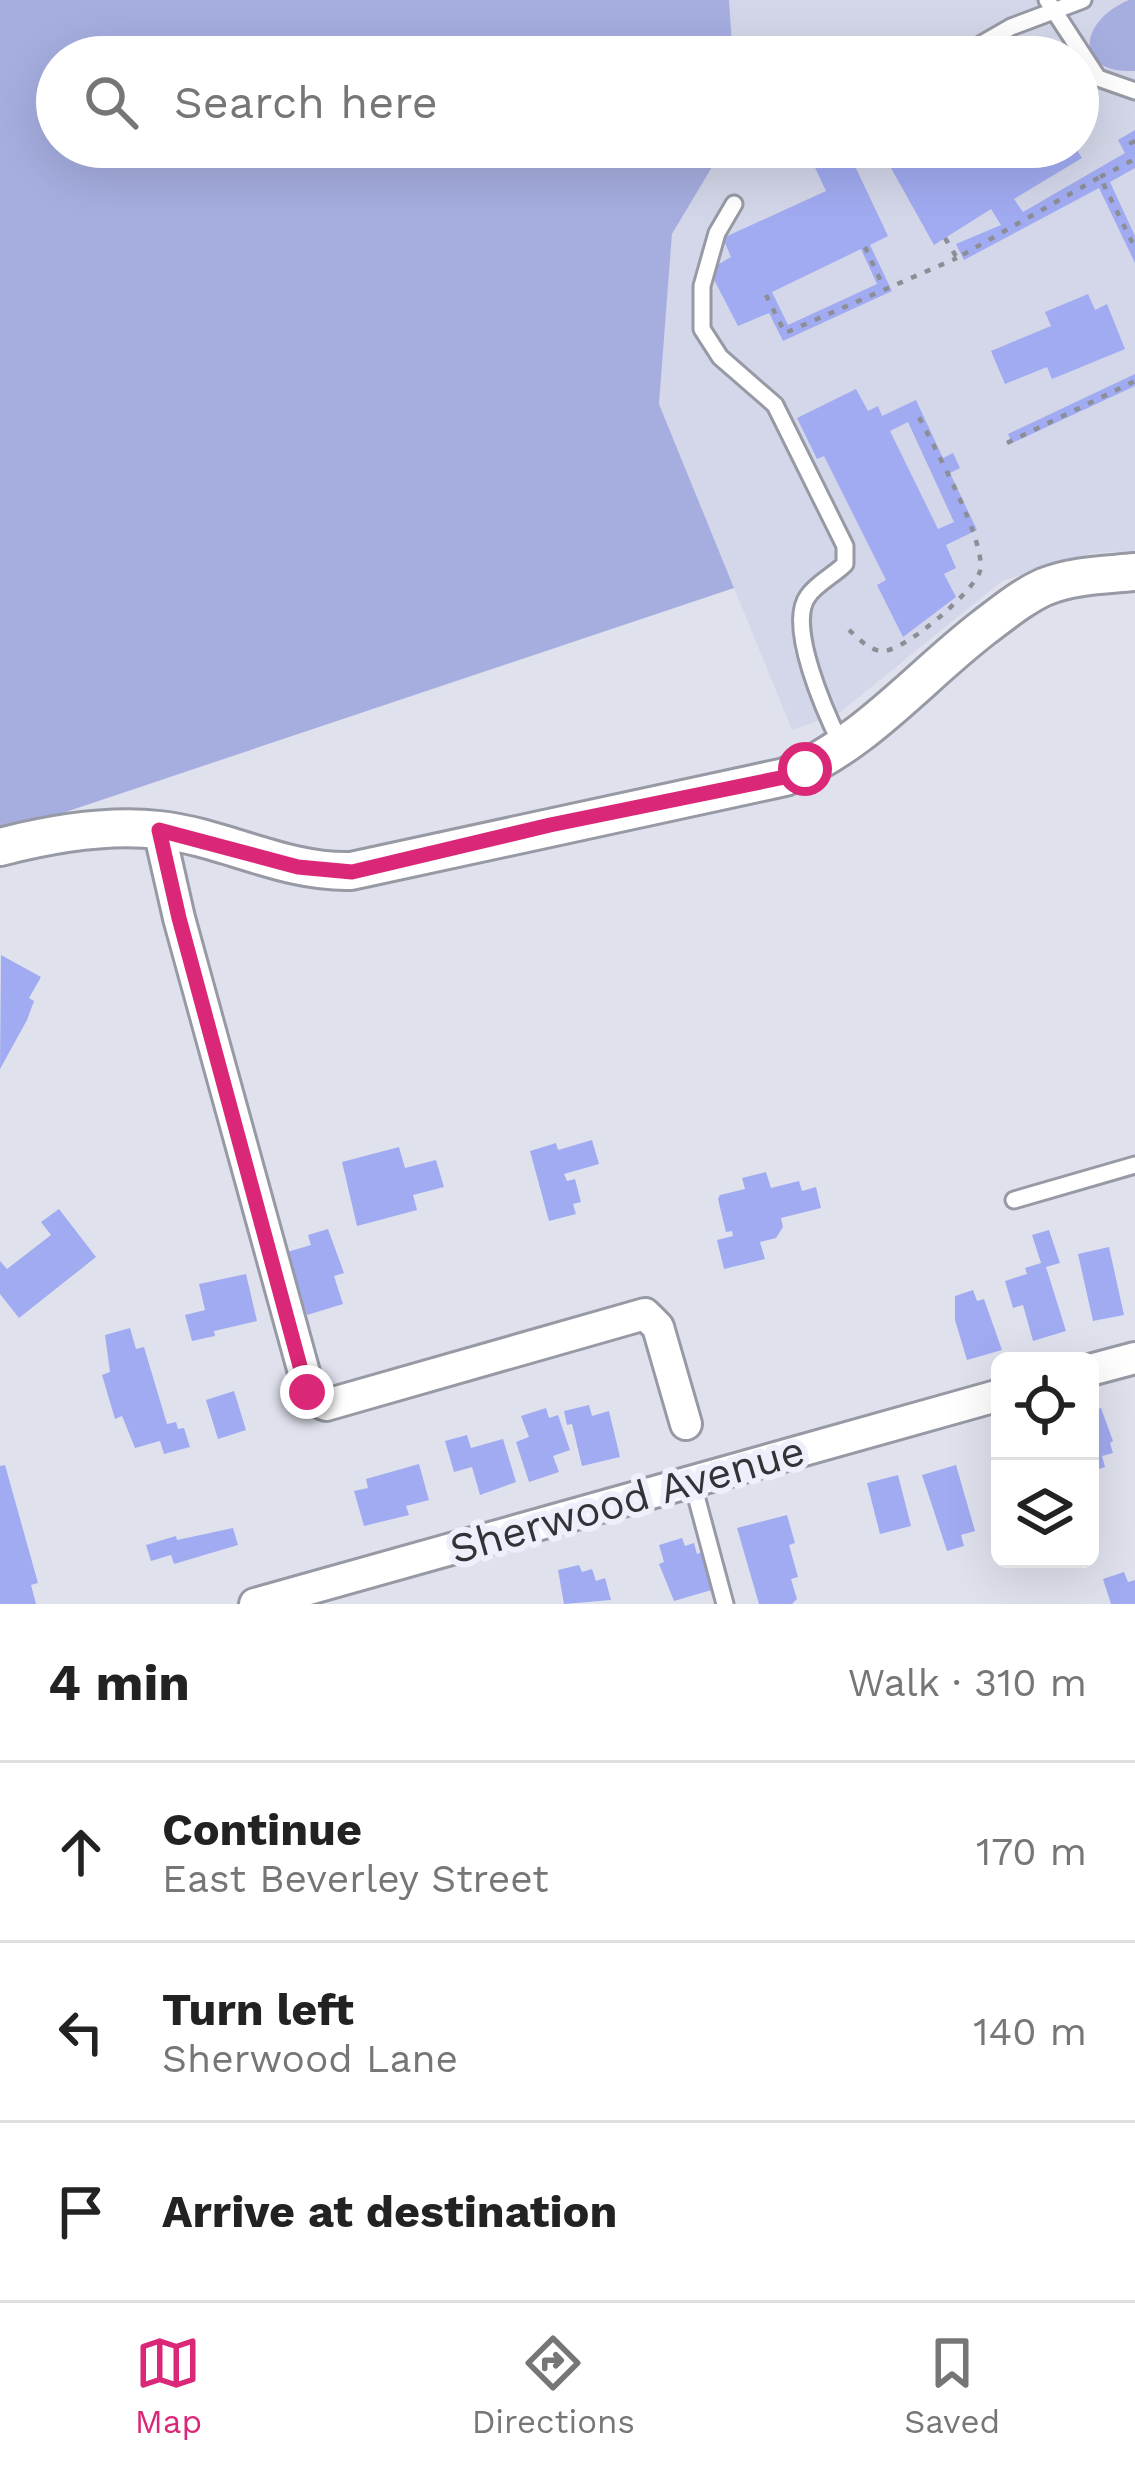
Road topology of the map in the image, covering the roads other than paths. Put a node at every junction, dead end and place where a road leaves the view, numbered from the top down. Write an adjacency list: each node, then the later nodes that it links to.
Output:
1 (1083, 0): 2 (lane)
2 (1049, 5): 3 (lane); 4 (lane)
3 (995, 36)
4 (1070, 36)
5 (1099, 78): 6 (lane)
6 (1135, 91)
7 (734, 204): 9 (lane)
8 (1135, 572): 9 (street)
9 (842, 747): 10 (street)
10 (159, 830): 11 (street); 17 (street)
11 (0, 847)
12 (1135, 1165): 13 (lane)
13 (1014, 1200)
14 (1135, 1358): 15 (street)
15 (1099, 1368)
16 (991, 1398): 18 (street, Sherwood Avenue)
17 (686, 1424)
18 (692, 1481): 19 (street, Sherwood Avenue); 20 (lane)
19 (255, 1604)
20 (725, 1604)

